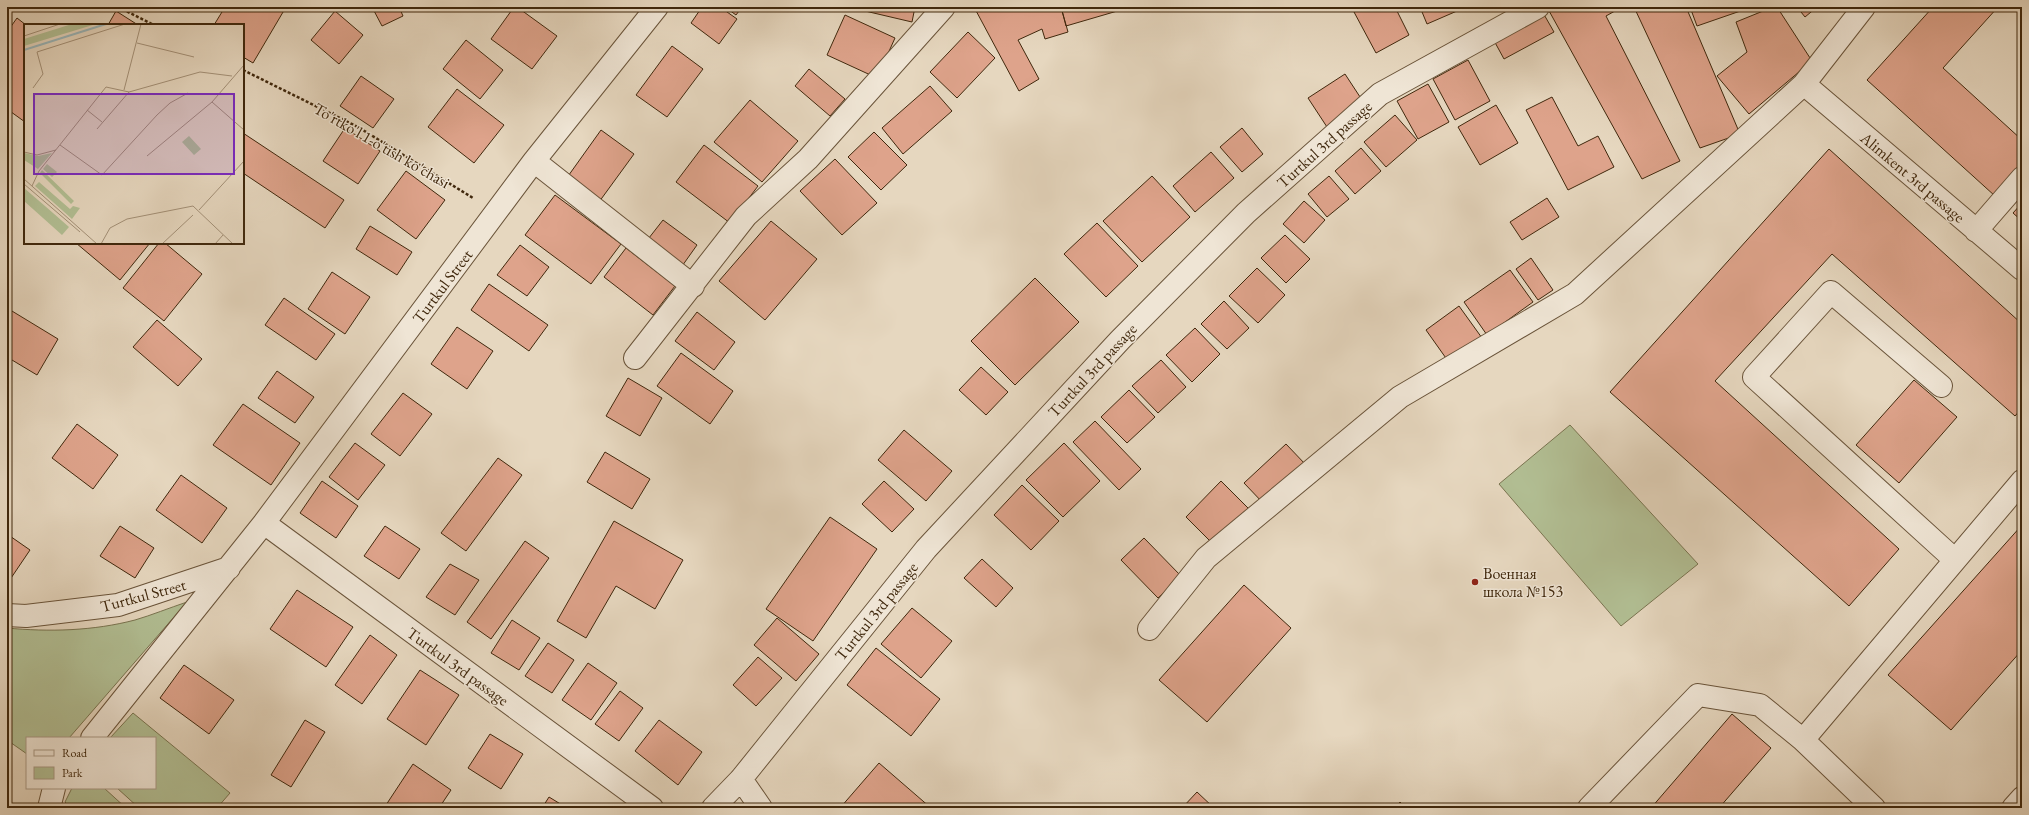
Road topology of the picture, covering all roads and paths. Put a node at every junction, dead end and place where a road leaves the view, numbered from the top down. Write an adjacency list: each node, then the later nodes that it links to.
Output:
1 (118, 7): 6 (path)
2 (657, 7): 9 (street, Turtkul Street)
3 (944, 7): 14 (street)
4 (1538, 7): 25 (street, Turtkul 3rd passage)
5 (1864, 7): 8 (street)
6 (152, 24)
7 (244, 70): 11 (path, To'rtko'l 1-o'tish ko'chasi)
8 (1804, 84): 12 (street, Alimkent 3rd passage); 22 (street)
9 (534, 161): 11 (street, Turtkul Street); 14 (street)
10 (2022, 178): 12 (street)
11 (497, 213): 18 (street, Turtkul Street)
12 (1976, 230): 13 (street, Alimkent 3rd passage)
13 (2022, 270)
14 (693, 286): 15 (street)
15 (635, 358)
16 (1941, 386): 19 (street)
17 (2022, 481): 19 (street)
18 (264, 523): 20 (street, Turtkul Street); 29 (street, Turtkul 3rd passage)
19 (1955, 560): 24 (street)
20 (230, 568): 21 (street, Turtkul Street); 23 (street, Turtkul Street)
21 (7, 615)
22 (1149, 629)
23 (93, 737)
24 (1803, 740): 32 (street); 33 (street)
25 (741, 779): 30 (street, Turtkul 3rd passage); 31 (street)
26 (54, 789): 28 (street)
27 (2022, 798): 34 (street)
28 (49, 808)
29 (652, 808)
30 (713, 808)
31 (761, 808)
32 (1589, 808)
33 (1874, 808)
34 (2013, 808)

